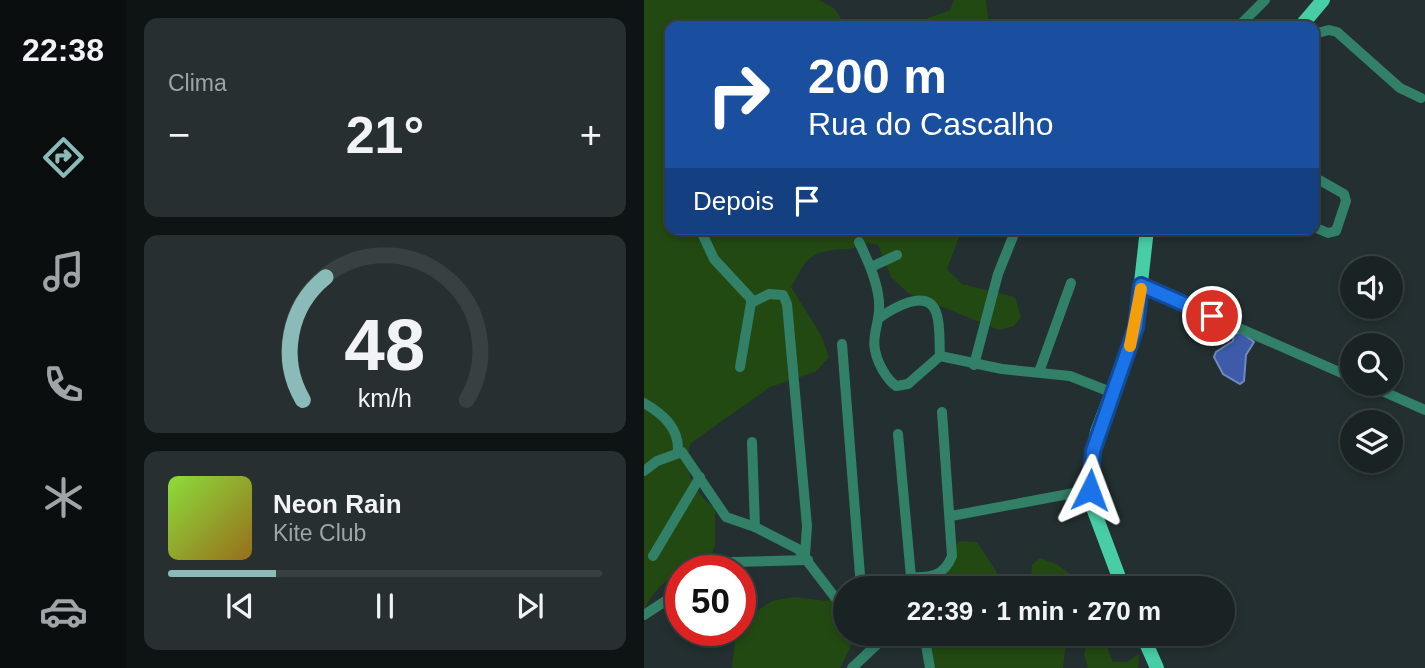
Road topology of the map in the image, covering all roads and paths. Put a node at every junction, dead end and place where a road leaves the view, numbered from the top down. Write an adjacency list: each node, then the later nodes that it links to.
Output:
1 (1265, 0): 3 (street)
2 (1323, 0): 4 (main road)
3 (1244, 21)
4 (1305, 21)
5 (1319, 33): 6 (street)
6 (1421, 98)
7 (1319, 180): 8 (street)
8 (1319, 229)
9 (703, 235): 17 (street)
10 (1014, 235): 21 (street)
11 (1146, 235): 16 (main road)
12 (859, 242): 14 (street)
13 (897, 255): 14 (street)
14 (871, 267): 18 (street)
15 (1071, 283): 23 (street)
16 (1141, 285): 24 (street); 25 (main road)
17 (753, 301): 22 (street); 39 (street)
18 (879, 318): 20 (street); 20 (street)
19 (842, 344): 41 (street)
20 (940, 356): 21 (street)
21 (974, 365): 23 (street)
22 (740, 367)
23 (1039, 372): 25 (street)
24 (1340, 372)
25 (1113, 393): 35 (main road)
26 (1393, 396): 28 (street)
27 (644, 403): 32 (street)
28 (1425, 410)
29 (942, 412): 36 (street)
30 (898, 434): 42 (street)
31 (752, 442): 37 (street)
32 (678, 451): 33 (street); 34 (street)
33 (644, 471)
34 (700, 477): 37 (street); 38 (street)
35 (1091, 493): 36 (street); 44 (main road)
36 (951, 519): 43 (street)
37 (755, 527): 39 (street)
38 (653, 556)
39 (807, 557): 40 (street); 45 (street)
40 (756, 560)
41 (860, 576)
42 (911, 576)
43 (936, 576)
44 (1118, 576)
45 (833, 594)
46 (665, 602): 47 (street)
47 (644, 615)
48 (875, 646): 51 (street)
49 (926, 646): 52 (street)
50 (1147, 646): 53 (main road)
51 (852, 668)
52 (930, 668)
53 (1157, 668)

